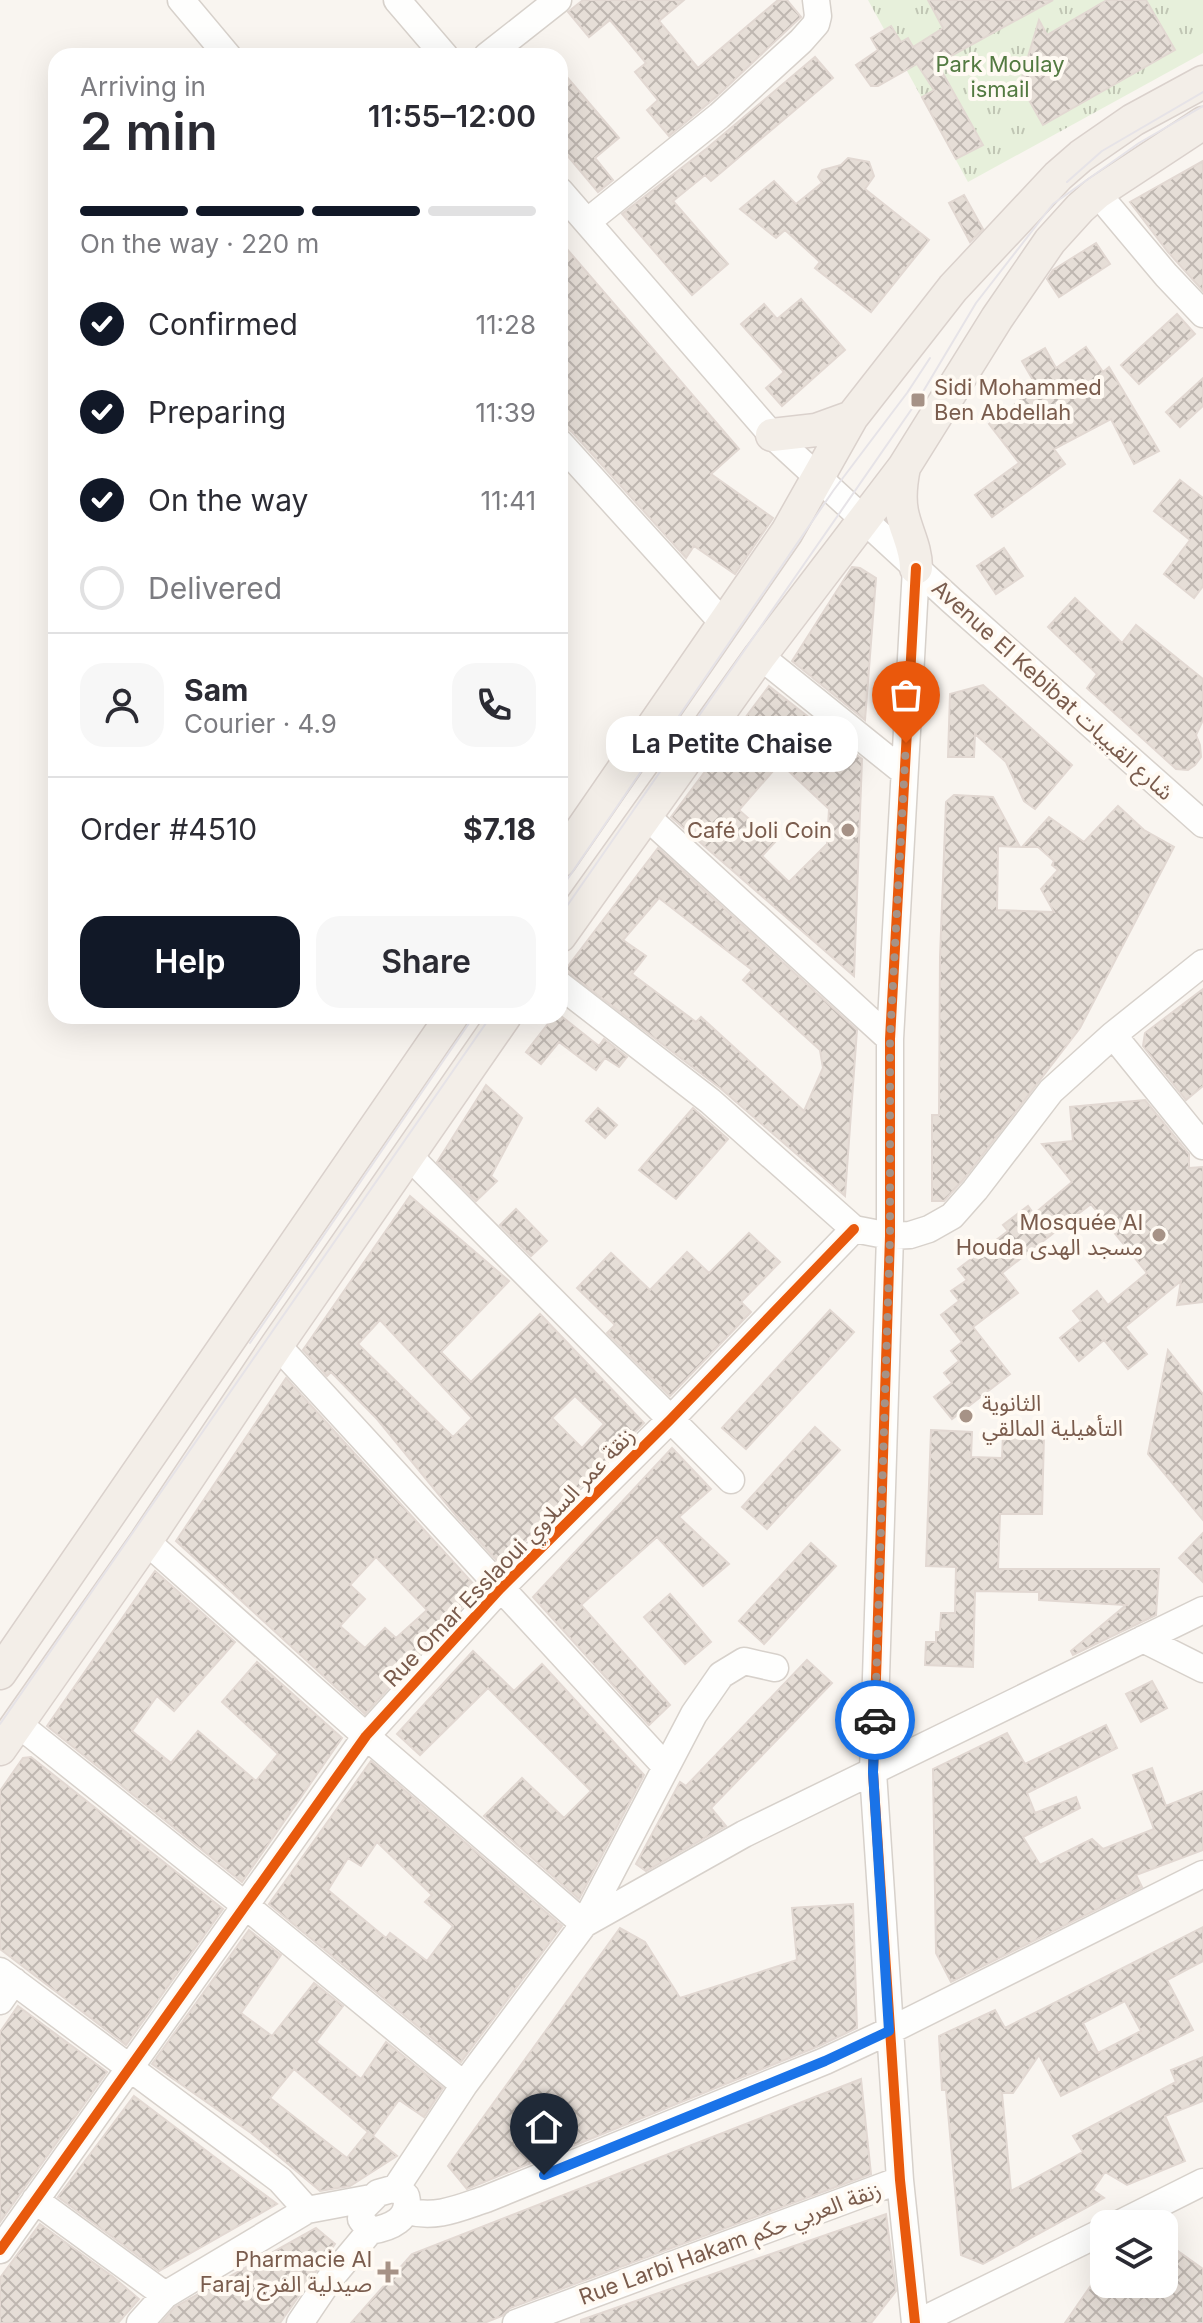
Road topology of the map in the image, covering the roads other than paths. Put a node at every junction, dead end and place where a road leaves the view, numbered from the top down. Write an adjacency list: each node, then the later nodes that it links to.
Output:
1 (181, 0): 5 (street)
2 (397, 0): 6 (street)
3 (816, 0): 12 (street)
4 (552, 2): 7 (street)
5 (221, 48)
6 (438, 48)
7 (497, 48)
8 (1203, 82): 14 (main road)
9 (1203, 123): 10 (main road)
10 (1097, 193): 13 (street); 17 (main road)
11 (568, 200): 12 (street, Avenue El Kebibat شارع القبيبات)
12 (587, 222): 15 (street, Avenue El Kebibat شارع القبيبات)
13 (1203, 314)
14 (852, 417): 15 (main road); 18 (main road)
15 (772, 435): 18 (street, Avenue El Kebibat شارع القبيبات)
16 (568, 452): 21 (street)
17 (904, 467): 19 (main road); 20 (main road)
18 (826, 483): 19 (street, Avenue El Kebibat شارع القبيبات); 21 (main road)
19 (863, 519): 20 (street, Avenue El Kebibat شارع القبيبات); 22 (main road)
20 (916, 568): 23 (street); 25 (street, Avenue El Kebibat شارع القبيبات)
21 (724, 624): 26 (main road)
22 (760, 656): 23 (street); 24 (main road)
23 (904, 772): 33 (street)
24 (645, 815): 27 (main road); 33 (street)
25 (1203, 823)
26 (568, 849)
27 (568, 925)
28 (1203, 963): 32 (street)
29 (568, 991): 36 (street)
30 (446, 1024): 47 (main road)
31 (500, 1024): 35 (main road)
32 (1113, 1035): 34 (street); 37 (street)
33 (890, 1039): 37 (street)
34 (1203, 1146)
35 (409, 1156): 38 (main road); 39 (street)
36 (854, 1229): 37 (street); 39 (street, Rue Omar Esslaoui زنقة عمر السلاوي)
37 (890, 1236): 51 (street)
38 (277, 1345): 41 (main road); 42 (street)
39 (670, 1420): 40 (street); 42 (street, Rue Omar Esslaoui زنقة عمر السلاوي)
40 (731, 1480)
41 (146, 1541): 48 (main road); 49 (street)
42 (500, 1589): 49 (street, Rue Omar Esslaoui زنقة عمر السلاوي); 50 (street)
43 (1203, 1610): 44 (street)
44 (1143, 1639): 46 (street); 51 (street)
45 (775, 1668): 50 (street)
46 (1203, 1669)
47 (0, 1673)
48 (8, 1736): 53 (street)
49 (366, 1736): 53 (street, Rue Omar Esslaoui زنقة عمر السلاوي); 54 (street)
50 (665, 1766): 54 (street)
51 (873, 1772): 54 (street); 56 (street)
52 (1203, 1874): 56 (street)
53 (246, 1906): 57 (street, Rue Omar Esslaoui زنقة عمر السلاوي); 58 (street)
54 (584, 1924): 58 (street)
55 (5, 1984): 57 (street)
56 (889, 2031): 59 (street); 62 (street)
57 (130, 2070): 63 (street, Rue Omar Esslaoui زنقة عمر السلاوي); 64 (street)
58 (464, 2085): 62 (street)
59 (900, 2180): 73 (street, Rue Larbi Hakam زنقة العربي حكم); 74 (street)
60 (1203, 2182): 65 (street)
61 (371, 2198): 62 (street); 64 (street); 66 (street)
62 (401, 2199): 66 (street)
63 (35, 2200): 68 (street, Rue Omar Esslaoui زنقة عمر السلاوي); 69 (street)
64 (307, 2210): 69 (street)
65 (1147, 2210)
66 (370, 2231): 72 (street)
67 (1090, 2239): 70 (street)
68 (0, 2250)
69 (165, 2295): 71 (street)
70 (951, 2317): 74 (street)
71 (140, 2323)
72 (300, 2323)
73 (516, 2323)
74 (916, 2323)

